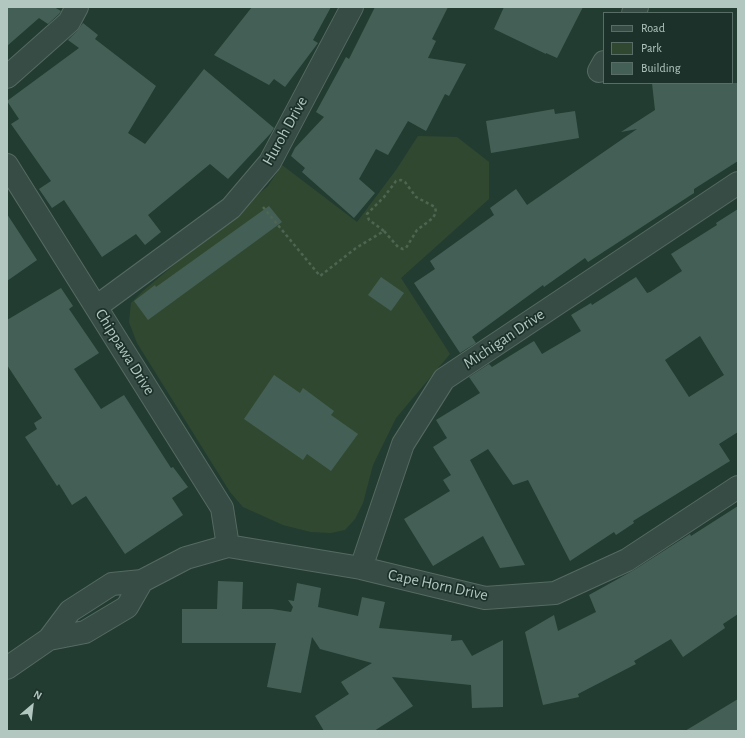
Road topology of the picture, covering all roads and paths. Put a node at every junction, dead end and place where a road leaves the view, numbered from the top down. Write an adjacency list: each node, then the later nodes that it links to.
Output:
1 (77, 7): 3 (street)
2 (352, 7): 6 (street, Huroh Drive)
3 (7, 77)
4 (7, 165): 8 (street, Chippawa Drive)
5 (738, 183): 11 (street, Michigan Drive)
6 (248, 188): 7 (path); 8 (street, Huroh Drive)
7 (384, 231): 7 (path)
8 (96, 307): 10 (street, Chippawa Drive)
9 (738, 487): 11 (street, Cape Horn Drive)
10 (228, 546): 11 (street, Cape Horn Drive); 12 (street, Cape Horn Drive)
11 (361, 568)
12 (142, 581): 13 (street); 13 (street)
13 (50, 639): 14 (street)
14 (7, 668)

